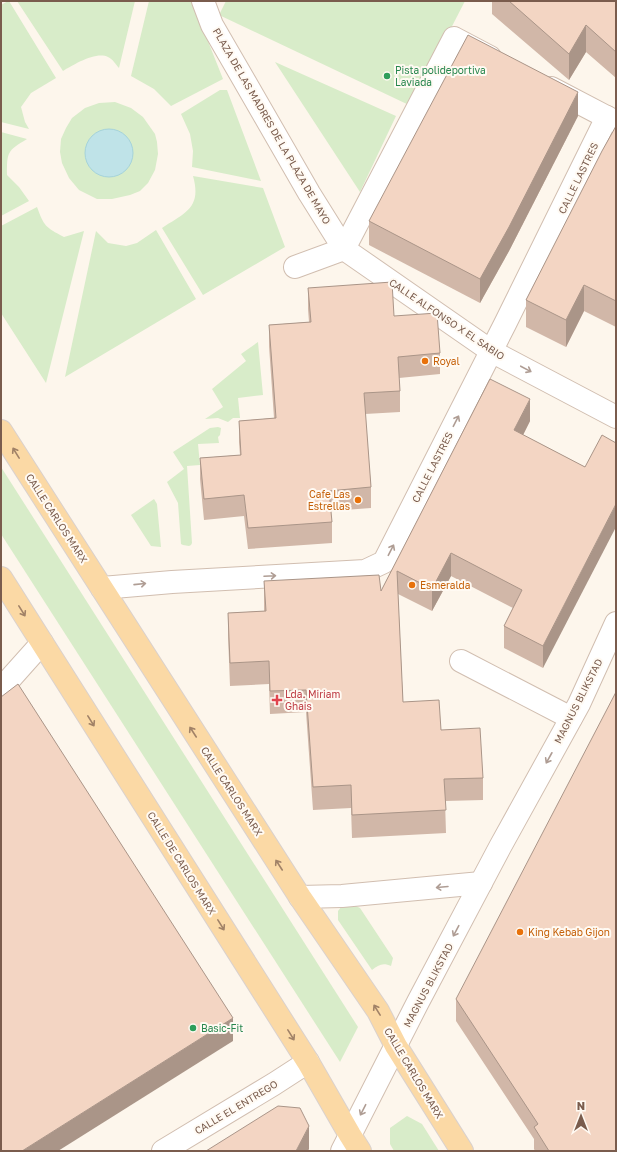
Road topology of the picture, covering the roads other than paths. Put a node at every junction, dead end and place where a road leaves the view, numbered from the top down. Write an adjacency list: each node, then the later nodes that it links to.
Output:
1 (203, 1): 5 (street, PLAZA DE LAS MADRES DE LA PLAZA DE MAYO)
2 (510, 67): 5 (street)
3 (532, 78): 4 (street)
4 (612, 119): 7 (street, CALLE LASTRES)
5 (344, 249): 6 (street); 7 (street, CALLE ALFONSO X EL SABIO)
6 (295, 267)
7 (491, 351): 8 (street, CALLE ALFONSO X EL SABIO, one-way to 8); 11 (street, CALLE LASTRES, one-way to 7)
8 (616, 417)
9 (1, 431): 11 (main road, CALLE CARLOS MARX, one-way to 9)
10 (1, 578): 13 (main road, CALLE DE CARLOS MARX, one-way to 13)
11 (102, 588): 18 (main road, CALLE CARLOS MARX, one-way to 11)
12 (616, 624): 16 (street, MAGNUS BLIKSTAD)
13 (42, 643): 15 (street); 20 (main road, CALLE DE CARLOS MARX, one-way to 20)
14 (461, 661): 16 (street)
15 (1, 689)
16 (571, 718): 17 (street, MAGNUS BLIKSTAD, one-way to 17)
17 (481, 883): 18 (street, one-way to 18); 19 (street, MAGNUS BLIKSTAD, one-way to 19)
18 (300, 897): 19 (main road, CALLE CARLOS MARX, one-way to 18)
19 (396, 1046): 21 (street, MAGNUS BLIKSTAD, one-way to 21); 23 (main road, CALLE CARLOS MARX)
20 (308, 1062): 21 (main road, CALLE DE CARLOS MARX); 22 (street, CALLE EL ENTREGO)
21 (351, 1146)
22 (163, 1151)
23 (462, 1151)

